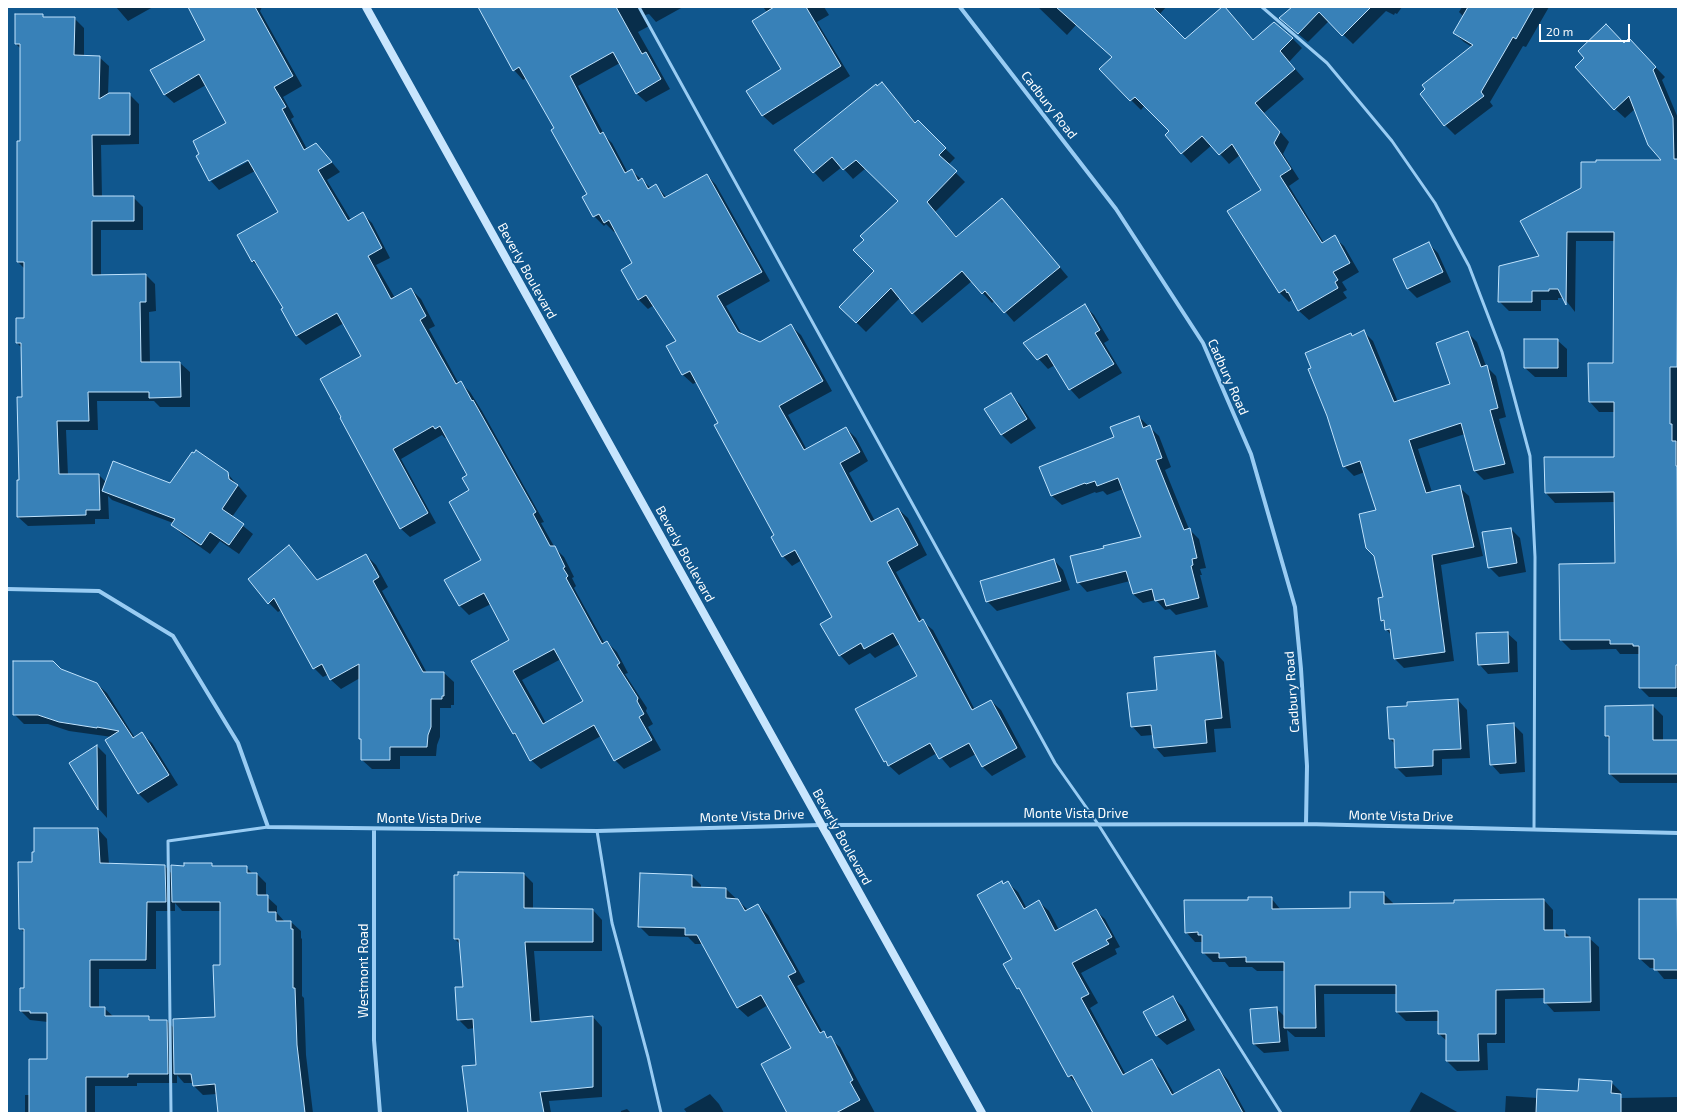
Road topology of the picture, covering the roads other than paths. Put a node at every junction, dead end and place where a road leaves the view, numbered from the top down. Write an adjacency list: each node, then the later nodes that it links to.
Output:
1 (366, 7): 6 (main road, Beverly Boulevard)
2 (639, 7): 7 (lane)
3 (960, 7): 8 (street, Cadbury Road)
4 (1262, 7): 11 (lane)
5 (7, 589): 9 (street)
6 (821, 824): 7 (street, Monte Vista Drive); 12 (street, Monte Vista Drive); 17 (main road, Beverly Boulevard)
7 (1098, 824): 8 (street, Monte Vista Drive); 18 (lane)
8 (1306, 824): 11 (street, Monte Vista Drive)
9 (268, 827): 10 (street, Monte Vista Drive); 14 (lane)
10 (374, 829): 12 (street, Monte Vista Drive); 15 (street, Westmont Road)
11 (1534, 829): 13 (street, Monte Vista Drive)
12 (597, 831): 16 (lane)
13 (1678, 833)
14 (171, 1113)
15 (380, 1113)
16 (661, 1113)
17 (982, 1113)
18 (1281, 1113)

